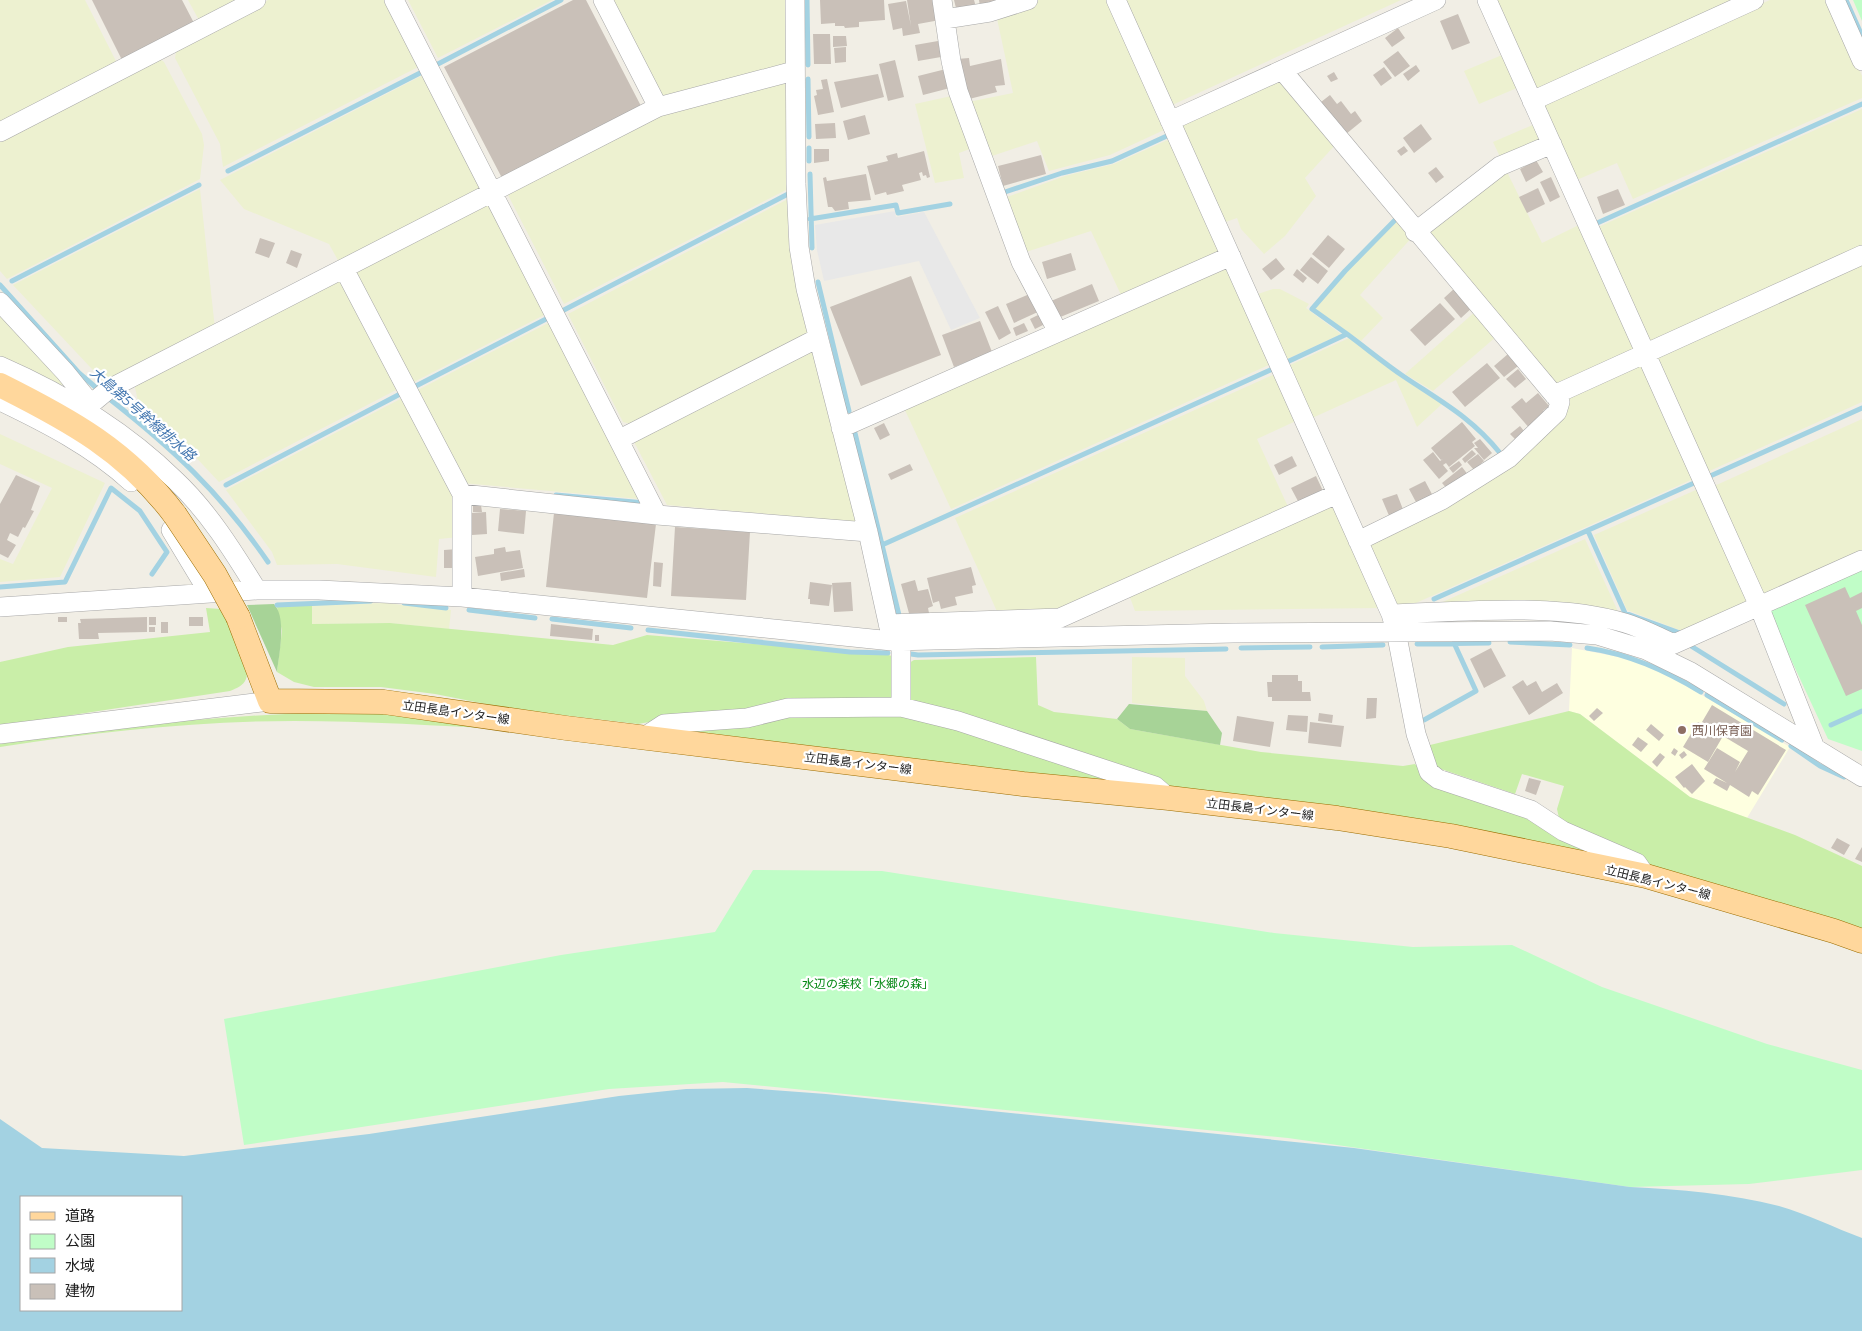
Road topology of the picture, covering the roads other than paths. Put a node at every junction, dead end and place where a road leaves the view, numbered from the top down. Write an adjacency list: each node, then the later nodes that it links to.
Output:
1 (256, 0): 19 (street)
2 (394, 0): 21 (street)
3 (603, 0): 17 (street)
4 (795, 0): 15 (street)
5 (942, 0): 12 (street)
6 (1028, 0): 12 (street)
7 (1116, 0): 18 (street)
8 (1436, 0): 14 (street)
9 (1487, 0): 16 (street)
10 (1754, 0): 16 (street)
11 (1835, 0): 13 (street)
12 (944, 19): 27 (street)
13 (1862, 61)
14 (1282, 70): 18 (street); 22 (street)
15 (794, 72): 17 (street); 28 (street)
16 (1532, 101): 20 (street)
17 (658, 107): 21 (street)
18 (1170, 121): 24 (street)
19 (0, 132)
20 (1552, 144): 22 (street); 29 (street)
21 (493, 191): 25 (street); 36 (street)
22 (1415, 232): 32 (street)
23 (1862, 255): 29 (street)
24 (1231, 256): 27 (street); 38 (street)
25 (344, 269): 34 (street); 37 (street)
26 (0, 302): 34 (street)
27 (1058, 332): 35 (street)
28 (818, 338): 35 (street); 36 (street)
29 (1645, 352): 32 (street); 46 (street)
30 (0, 366): 34 (street)
31 (0, 385): 50 (main road, bridge)
32 (1554, 395): 41 (street)
33 (0, 401): 44 (street)
34 (95, 401): 43 (street)
35 (841, 428): 40 (street)
36 (620, 439): 39 (street)
37 (462, 494): 39 (street); 45 (street)
38 (1337, 494): 41 (street); 49 (street)
39 (657, 515): 40 (street)
40 (868, 532): 49 (street)
41 (1358, 541): 48 (street)
42 (1862, 560): 46 (street)
43 (257, 590): 44 (street); 45 (street)
44 (208, 593): 47 (street)
45 (462, 597): 49 (street)
46 (1759, 606): 48 (street); 54 (street)
47 (0, 607)
48 (1394, 622): 49 (street); 54 (street); 57 (street)
49 (894, 636): 51 (street)
50 (270, 701): 52 (street); 53 (main road, 立田長島インター線)
51 (901, 707): 53 (street); 56 (street)
52 (0, 734)
53 (644, 737): 56 (main road, 立田長島インター線)
54 (1815, 748): 55 (street)
55 (1862, 778)
56 (1169, 798): 57 (main road, 立田長島インター線)
57 (1646, 876): 58 (main road, 立田長島インター線)
58 (1862, 941)

